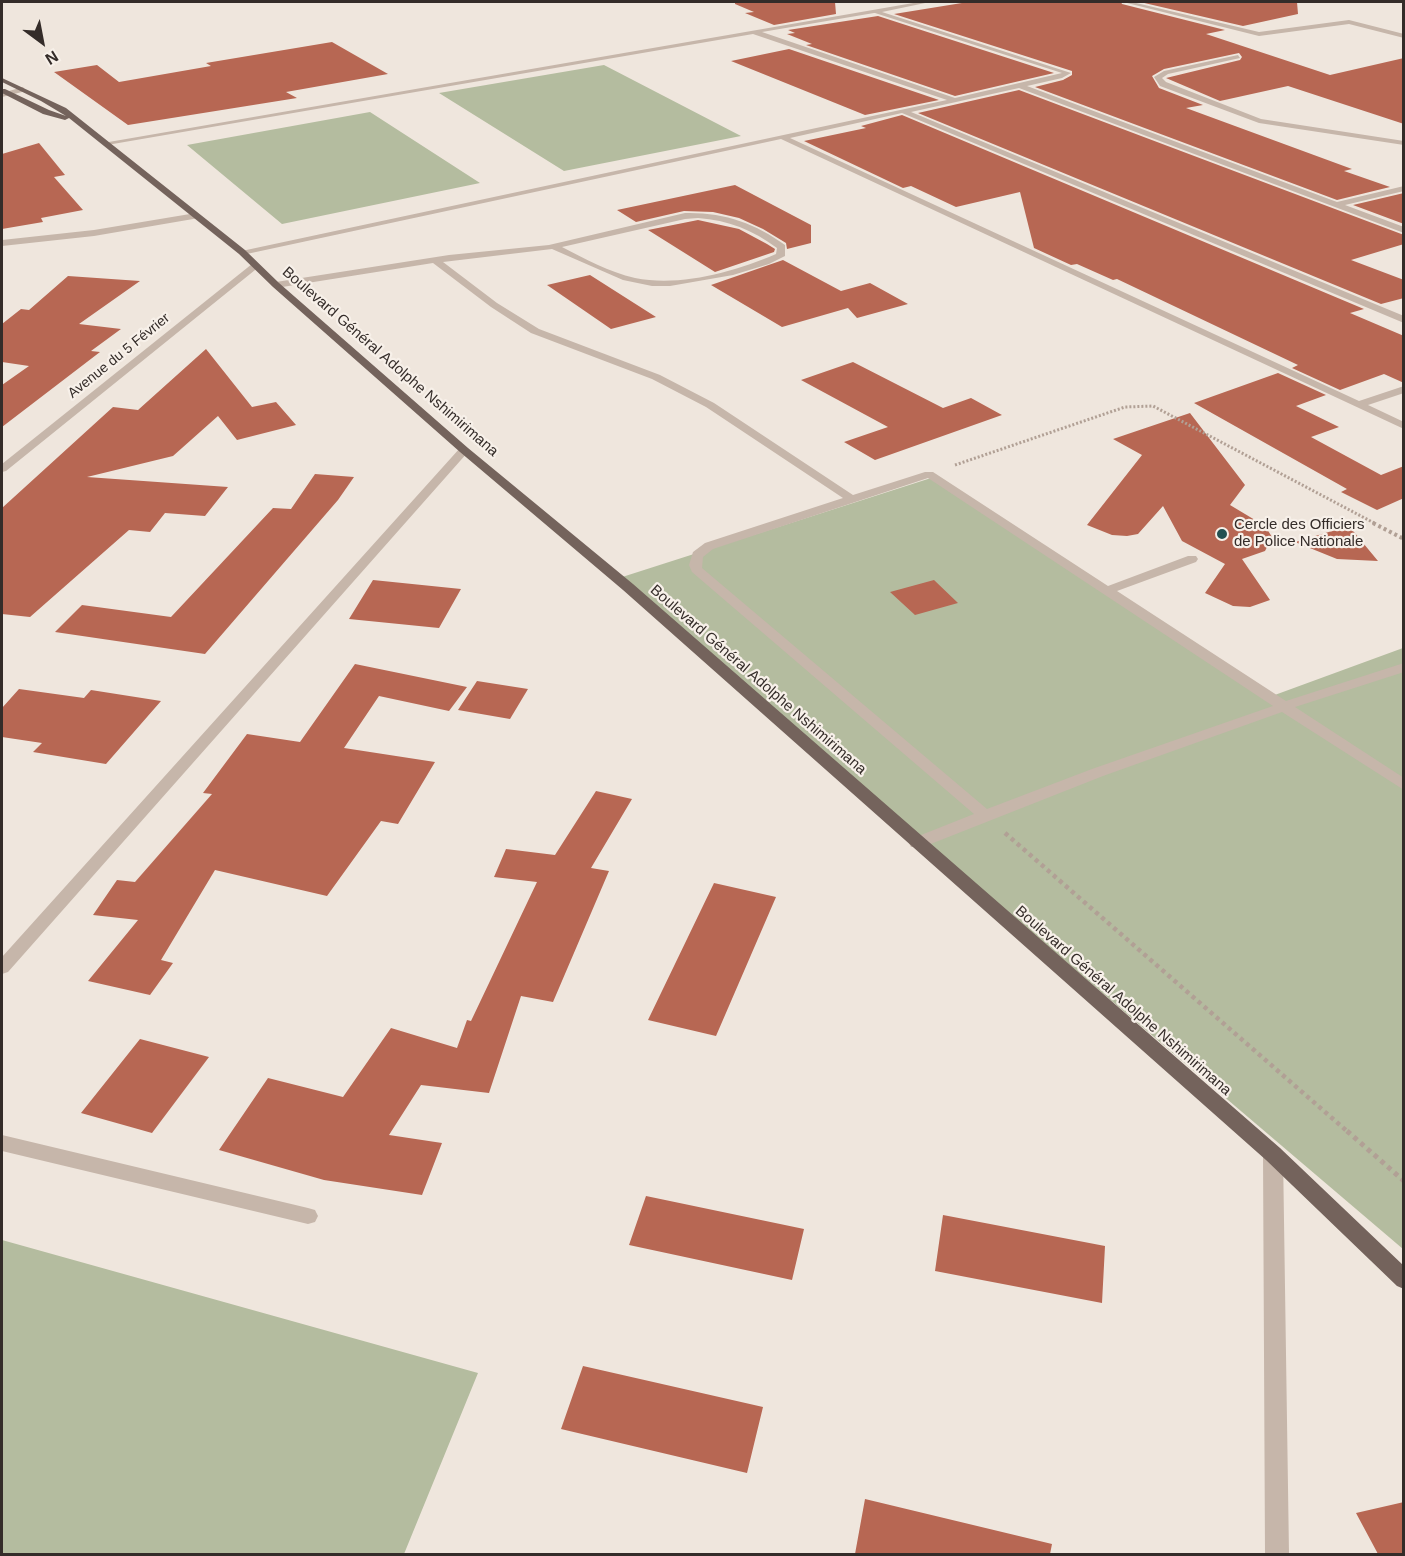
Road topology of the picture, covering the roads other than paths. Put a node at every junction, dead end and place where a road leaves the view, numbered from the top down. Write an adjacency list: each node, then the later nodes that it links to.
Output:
1 (927, 2): 3 (street)
2 (1126, 2): 5 (street)
3 (874, 11): 4 (street); 8 (street)
4 (751, 31): 11 (street); 15 (street)
5 (1404, 36)
6 (1238, 57): 16 (street)
7 (2, 80): 9 (main road, Boulevard Général Adolphe Nshimirimana)
8 (1020, 86): 11 (street); 18 (street)
9 (23, 89): 10 (street); 13 (main road, Boulevard Général Adolphe Nshimirimana)
10 (3, 93): 13 (main road, Boulevard Général Adolphe Nshimirimana)
11 (955, 100): 12 (street)
12 (905, 112): 14 (street); 27 (street)
13 (76, 121): 15 (main road, Boulevard Général Adolphe Nshimirimana)
14 (780, 136): 23 (street); 29 (street)
15 (106, 143): 19 (main road, Boulevard Général Adolphe Nshimirimana)
16 (1404, 143)
17 (1404, 188): 18 (street)
18 (1334, 205): 20 (street)
19 (196, 216): 21 (street); 23 (main road, Boulevard Général Adolphe Nshimirimana)
20 (1404, 230)
21 (2, 243)
22 (552, 246): 22 (street); 24 (street)
23 (242, 252): 25 (main road, Boulevard Général Adolphe Nshimirimana)
24 (435, 260): 26 (street); 33 (street)
25 (255, 266): 26 (main road, Boulevard Général Adolphe Nshimirimana); 32 (street, Avenue du 5 Février)
26 (276, 285): 31 (main road, Boulevard Général Adolphe Nshimirimana)
27 (1404, 320)
28 (1404, 389): 29 (street)
29 (1359, 405): 30 (street)
30 (1404, 426)
31 (464, 450): 40 (main road, Boulevard Général Adolphe Nshimirimana); 41 (street)
32 (2, 469)
33 (850, 498): 35 (street); 39 (street)
34 (1192, 559): 35 (street)
35 (1106, 591): 37 (street)
36 (1404, 666): 37 (street)
37 (1281, 707): 38 (street); 39 (street)
38 (1404, 785)
39 (984, 815): 40 (street)
40 (916, 843): 43 (main road, Boulevard Général Adolphe Nshimirimana)
41 (2, 968)
42 (2, 1143): 44 (street)
43 (1273, 1154): 45 (main road, Boulevard Général Adolphe Nshimirimana); 46 (street)
44 (308, 1216)
45 (1404, 1280)
46 (1277, 1554)

